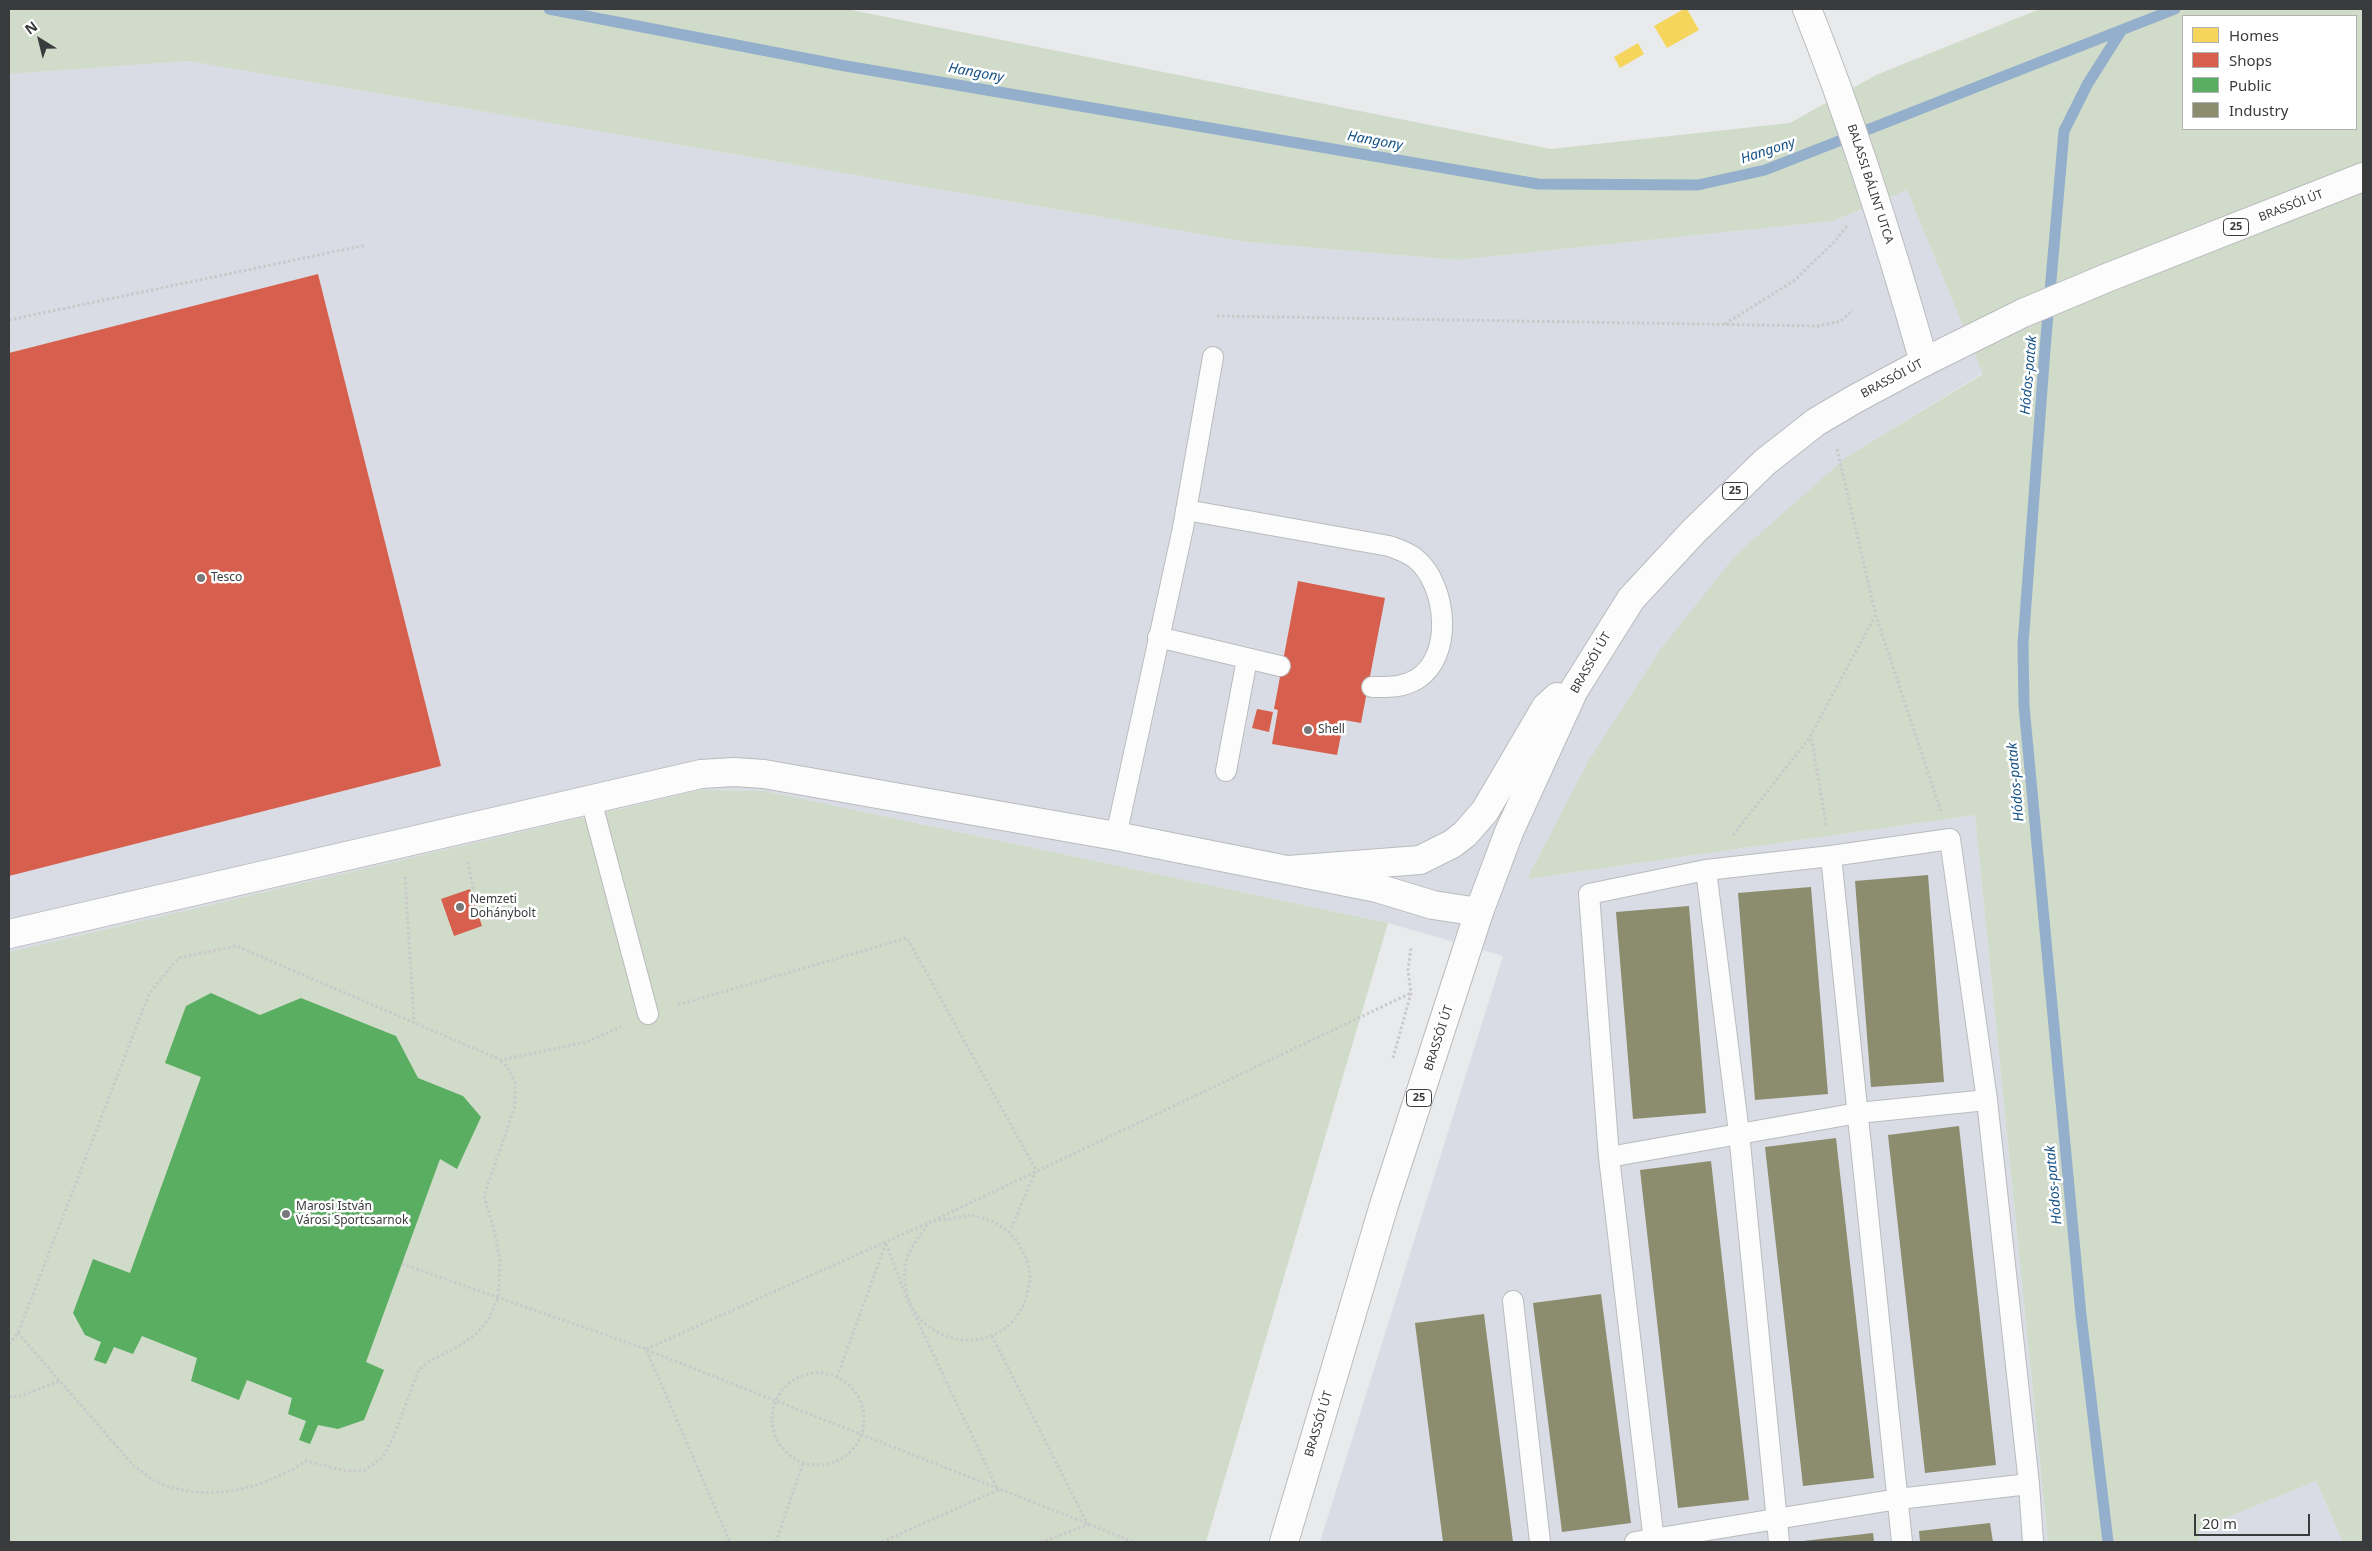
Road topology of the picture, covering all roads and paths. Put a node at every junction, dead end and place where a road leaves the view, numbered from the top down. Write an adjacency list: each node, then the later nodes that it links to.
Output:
1 (1807, 9): 10 (main road, BALASSI BÁLINT UTCA)
2 (2363, 177): 10 (main road, BRASSÓI ÚT / 25)
3 (1849, 223): 8 (path)
4 (366, 245): 7 (path)
5 (1853, 310): 8 (path)
6 (1217, 316): 8 (path)
7 (9, 320)
8 (1725, 324)
9 (1213, 358): 12 (lane)
10 (1924, 362): 17 (main road, BRASSÓI ÚT / 25)
11 (1837, 449): 13 (path)
12 (1186, 510): 14 (lane); 18 (lane)
13 (1876, 616): 19 (path); 24 (path)
14 (1158, 637): 15 (lane); 23 (lane)
15 (1247, 659): 16 (lane); 20 (lane)
16 (1280, 666)
17 (1589, 668): 27 (main road); 29 (main road, BRASSÓI ÚT / 25)
18 (1372, 686)
19 (1812, 735): 26 (path); 28 (path)
20 (1226, 771)
21 (591, 800): 22 (main road); 23 (main road); 33 (lane)
22 (462, 830): 25 (main road); 30 (path)
23 (1116, 836): 27 (main road)
24 (1950, 839): 26 (lane); 36 (lane)
25 (403, 843): 31 (main road); 34 (path)
26 (1831, 856): 28 (lane); 37 (lane)
27 (1288, 870): 29 (main road)
28 (1706, 870): 38 (lane); 39 (lane)
29 (1480, 912): 69 (main road, BRASSÓI ÚT / 25)
30 (478, 915)
31 (9, 934)
32 (1411, 993): 40 (path)
33 (648, 1014): 35 (path); 40 (path)
34 (414, 1022): 35 (path); 48 (path)
35 (501, 1060): 45 (path)
36 (1987, 1100): 37 (lane); 58 (lane)
37 (1858, 1113): 38 (lane); 60 (lane)
38 (1739, 1133): 39 (lane); 61 (lane)
39 (1609, 1157): 63 (lane)
40 (1036, 1170): 41 (path); 42 (path)
41 (930, 1222): 42 (path); 43 (path); 46 (path)
42 (1010, 1231): 49 (path)
43 (886, 1243): 46 (path); 51 (path); 52 (path)
44 (402, 1264): 45 (path)
45 (498, 1298): 51 (path); 53 (path)
46 (908, 1299): 49 (path); 59 (path)
47 (1513, 1301): 70 (lane)
48 (18, 1333): 50 (path); 53 (path)
49 (992, 1336): 62 (path)
50 (9, 1344)
51 (646, 1350): 55 (path); 64 (path)
52 (837, 1377): 55 (path); 56 (path)
53 (60, 1381): 54 (path)
54 (9, 1397)
55 (775, 1401): 56 (path); 57 (path)
56 (861, 1435): 57 (path); 59 (path)
57 (803, 1463): 65 (path)
58 (2029, 1484): 60 (lane); 73 (lane)
59 (998, 1490): 62 (path); 66 (path)
60 (1898, 1499): 61 (lane); 72 (lane)
61 (1776, 1518): 63 (lane); 71 (lane)
62 (1088, 1525): 67 (path); 68 (path)
63 (1648, 1541)
64 (730, 1542)
65 (776, 1542)
66 (882, 1542)
67 (1041, 1542)
68 (1134, 1542)
69 (1284, 1542)
70 (1540, 1542)
71 (1778, 1542)
72 (1902, 1542)
73 (2033, 1542)

